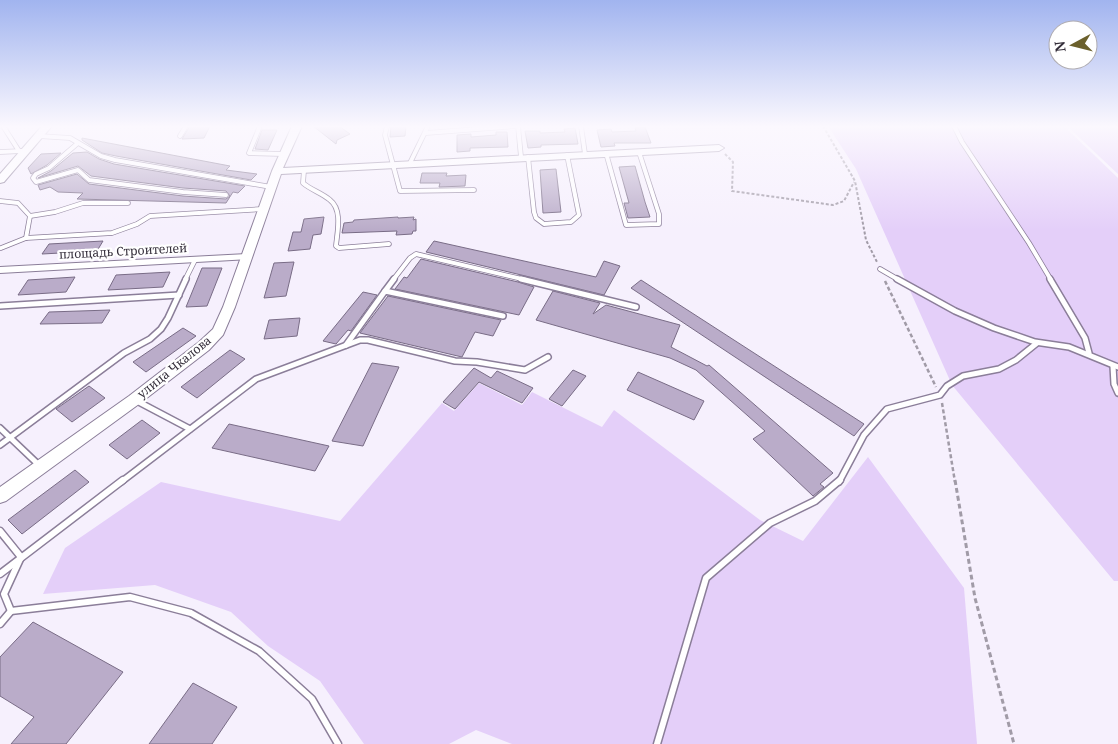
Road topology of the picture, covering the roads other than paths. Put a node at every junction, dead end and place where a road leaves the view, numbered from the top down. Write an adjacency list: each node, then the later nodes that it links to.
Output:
1 (15, 161): 16 (street)
2 (57, 161): 19 (lane)
3 (119, 161): 17 (lane)
4 (280, 161): 15 (street, улица Чкалова)
5 (393, 161): 13 (lane)
6 (453, 161): 12 (street)
7 (525, 161): 8 (lane)
8 (568, 161)
9 (608, 161): 10 (lane)
10 (642, 161)
11 (974, 161): 38 (lane)
12 (410, 163): 13 (street)
13 (394, 164): 14 (street); 18 (lane)
14 (304, 170): 15 (street); 25 (lane)
15 (276, 171): 17 (street, улица Чкалова)
16 (0, 180)
17 (271, 187): 22 (street, улица Чкалова)
18 (474, 190)
19 (226, 195)
20 (0, 201): 23 (lane)
21 (128, 203): 23 (lane)
22 (262, 209): 24 (lane); 27 (street, улица Чкалова)
23 (30, 216): 24 (lane)
24 (26, 238): 26 (lane)
25 (389, 244)
26 (1, 248)
27 (246, 256): 28 (street, площадь Строителей); 42 (street, улица Чкалова)
28 (195, 260): 30 (street, площадь Строителей); 32 (lane)
29 (880, 269): 36 (lane)
30 (0, 270)
31 (385, 291): 34 (lane); 35 (lane); 37 (lane)
32 (179, 295): 33 (lane); 45 (lane)
33 (0, 306)
34 (636, 307)
35 (504, 316)
36 (1037, 343): 38 (lane); 55 (lane)
37 (346, 346): 39 (lane); 44 (lane)
38 (1089, 353): 40 (lane)
39 (548, 357)
40 (1115, 367): 41 (lane)
41 (1118, 393)
42 (134, 400): 44 (lane); 47 (street, улица Чкалова)
43 (0, 428): 45 (lane)
44 (190, 429): 50 (lane)
45 (10, 437): 46 (lane); 47 (lane)
46 (0, 445)
47 (41, 467): 48 (street, улица Чкалова)
48 (0, 496)
49 (0, 531): 50 (lane)
50 (21, 557): 51 (lane); 52 (lane)
51 (0, 574)
52 (11, 612): 53 (lane); 54 (lane)
53 (0, 624)
54 (338, 744)
55 (657, 744)

